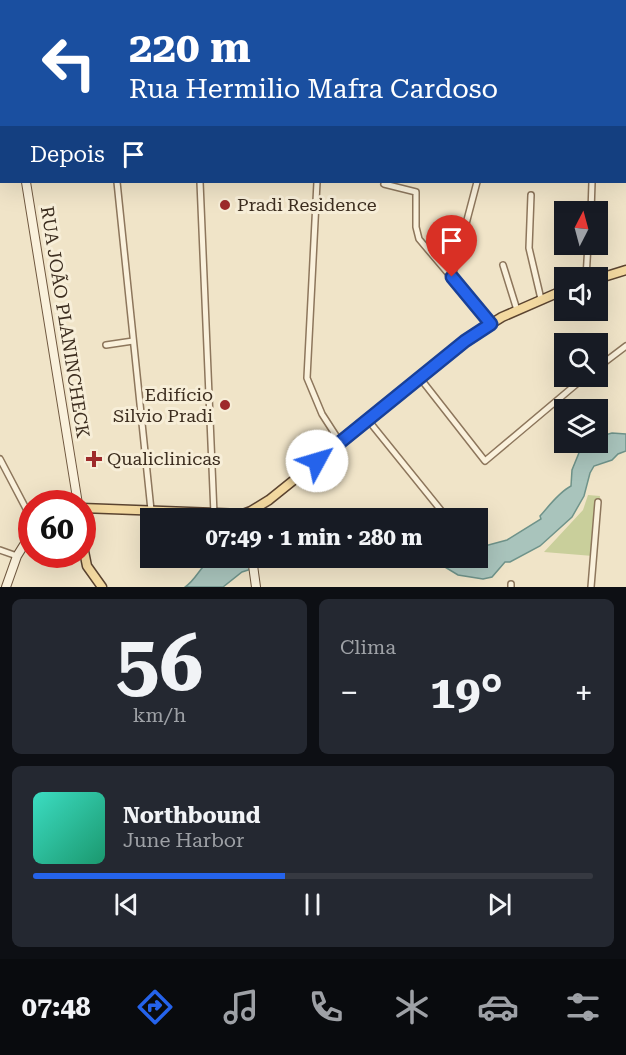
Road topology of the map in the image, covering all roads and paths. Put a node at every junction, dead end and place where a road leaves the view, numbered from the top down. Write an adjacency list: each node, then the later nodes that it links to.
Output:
1 (26, 183): 27 (main road, RUA JOÃO PLANINCHECK)
2 (117, 183): 18 (street)
3 (200, 183): 32 (street)
4 (317, 183): 25 (street)
5 (384, 183): 13 (street)
6 (477, 183): 13 (street)
7 (592, 183): 9 (street)
8 (531, 195): 15 (street)
9 (591, 201)
10 (502, 265): 16 (street)
11 (626, 270): 12 (main road)
12 (608, 276)
13 (452, 277): 17 (street)
14 (554, 294): 15 (main road)
15 (541, 299): 16 (main road)
16 (517, 310): 17 (main road)
17 (491, 324): 22 (main road)
18 (133, 341): 19 (street); 31 (street)
19 (106, 345)
20 (626, 346): 21 (street)
21 (608, 360)
22 (420, 378): 23 (street); 24 (main road)
23 (573, 387)
24 (368, 420): 25 (main road); 34 (street)
25 (340, 442): 33 (main road)
26 (0, 459): 28 (street)
27 (76, 490)
28 (18, 493)
29 (598, 502): 43 (street)
30 (96, 508): 35 (main road)
31 (151, 508)
32 (214, 508)
33 (256, 508)
34 (439, 508)
35 (140, 510)
36 (0, 550): 37 (street)
37 (17, 556): 40 (main road)
38 (88, 568): 41 (main road)
39 (254, 568): 42 (main road)
40 (6, 587)
41 (102, 587)
42 (256, 587)
43 (591, 587)

